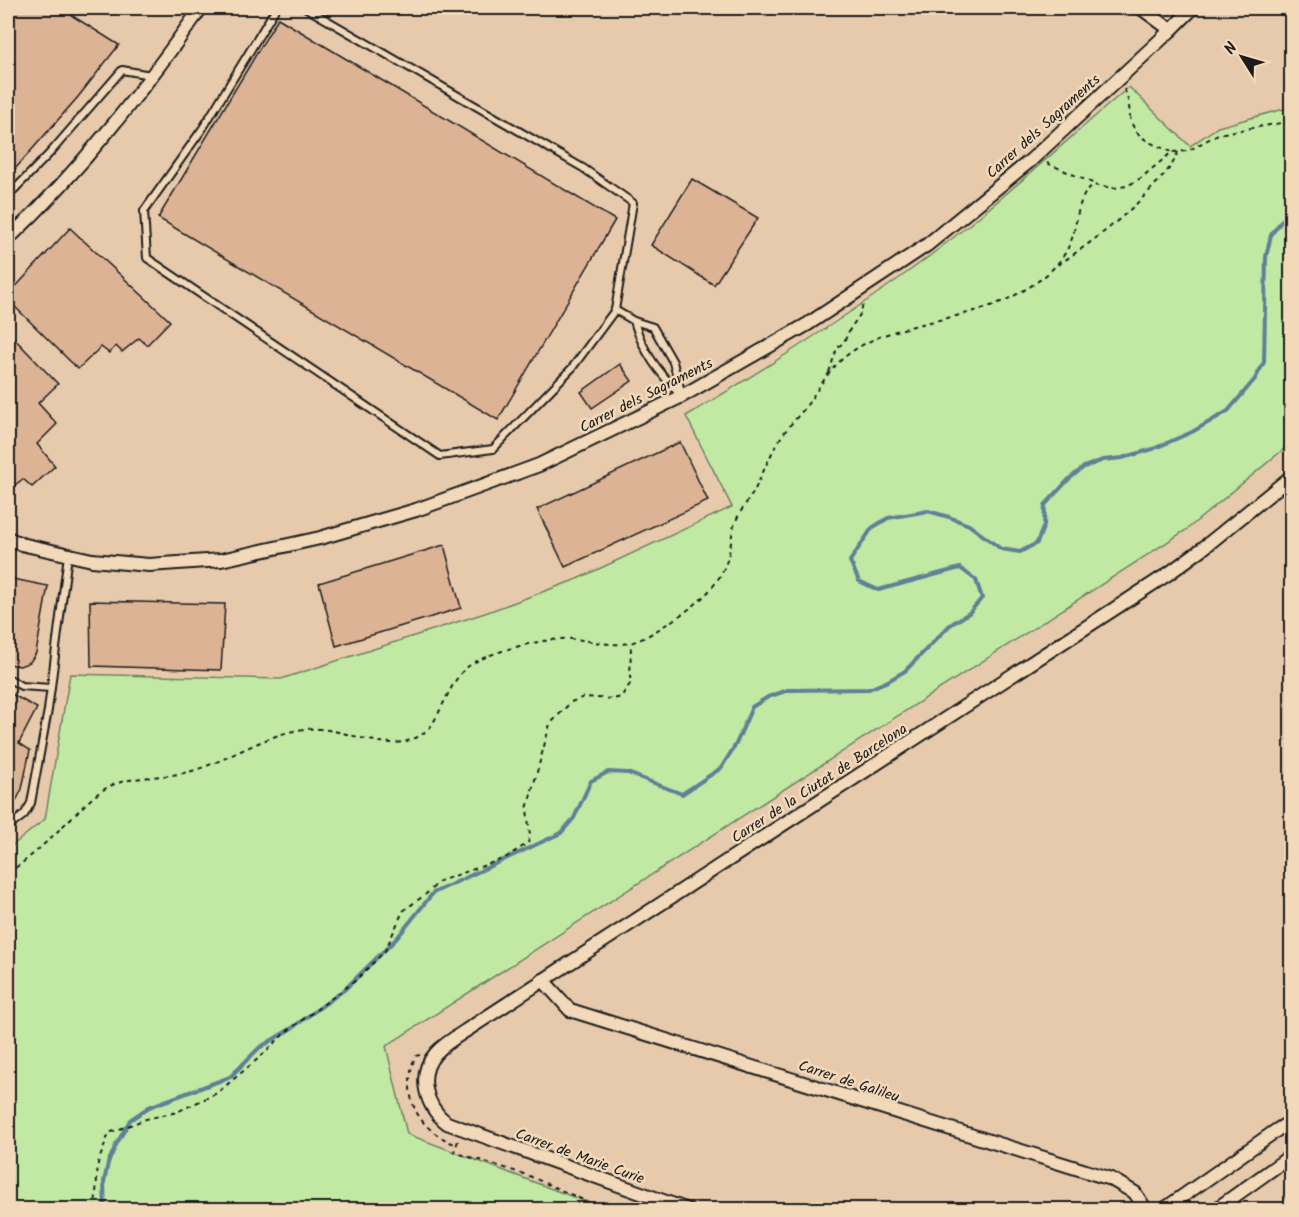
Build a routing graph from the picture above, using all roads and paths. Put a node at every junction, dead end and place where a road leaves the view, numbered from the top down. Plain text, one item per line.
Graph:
1 (201, 8) edge
2 (276, 8) edge
3 (306, 8) edge
4 (1141, 8) edge
5 (1193, 8) edge
6 (1280, 8) edge
7 (1292, 18) edge
8 (1171, 30) junction
9 (152, 75) junction
10 (1119, 78) junction
11 (1292, 121) edge
12 (1172, 152) junction
13 (1178, 152) junction
14 (1034, 157) junction
15 (1100, 186) junction
16 (8, 196) edge
17 (8, 239) edge
18 (1053, 268) junction
19 (866, 285) junction
20 (615, 310) junction
21 (634, 321) junction
22 (829, 374) junction
23 (682, 396) junction
24 (1292, 476) edge
25 (8, 538) edge
26 (68, 555) junction
27 (631, 643) junction
28 (8, 678) edge
29 (51, 688) junction
30 (8, 827) edge
31 (8, 873) edge
32 (543, 980) junction
33 (1289, 1125) edge
34 (462, 1130) joint
35 (457, 1145) dead end
36 (1292, 1155) edge
37 (95, 1209) edge
38 (606, 1209) edge
39 (688, 1209) edge
40 (1146, 1209) edge
41 (1163, 1209) edge
42 (1215, 1209) edge

1 - 9 street
2 - 20 lane
3 - 20 lane
4 - 8 street
5 - 8 street, Carrer dels Sagraments
6 - 7 lane
8 - 10 street, Carrer dels Sagraments
9 - 16 lane
9 - 17 street
10 - 12 path
10 - 14 street, Carrer dels Sagraments
11 - 13 path
12 - 13 path
12 - 15 path
13 - 18 path
14 - 15 path
14 - 19 street, Carrer dels Sagraments
15 - 18 path
18 - 22 path
19 - 22 path
19 - 23 street, Carrer dels Sagraments
20 - 21 lane
21 - 23 lane
21 - 23 lane
22 - 27 path
23 - 26 street, Carrer dels Sagraments
24 - 32 street, Carrer de la Ciutat de Barcelona
25 - 26 street, Carrer dels Sagraments
26 - 29 lane
27 - 31 path
27 - 37 path
28 - 29 lane
29 - 30 lane
32 - 34 street, Carrer de la Ciutat de Barcelona
32 - 40 street, Carrer de Galileu
33 - 41 street
34 - 39 street, Carrer de Marie Curie
35 - 38 path
36 - 42 street

